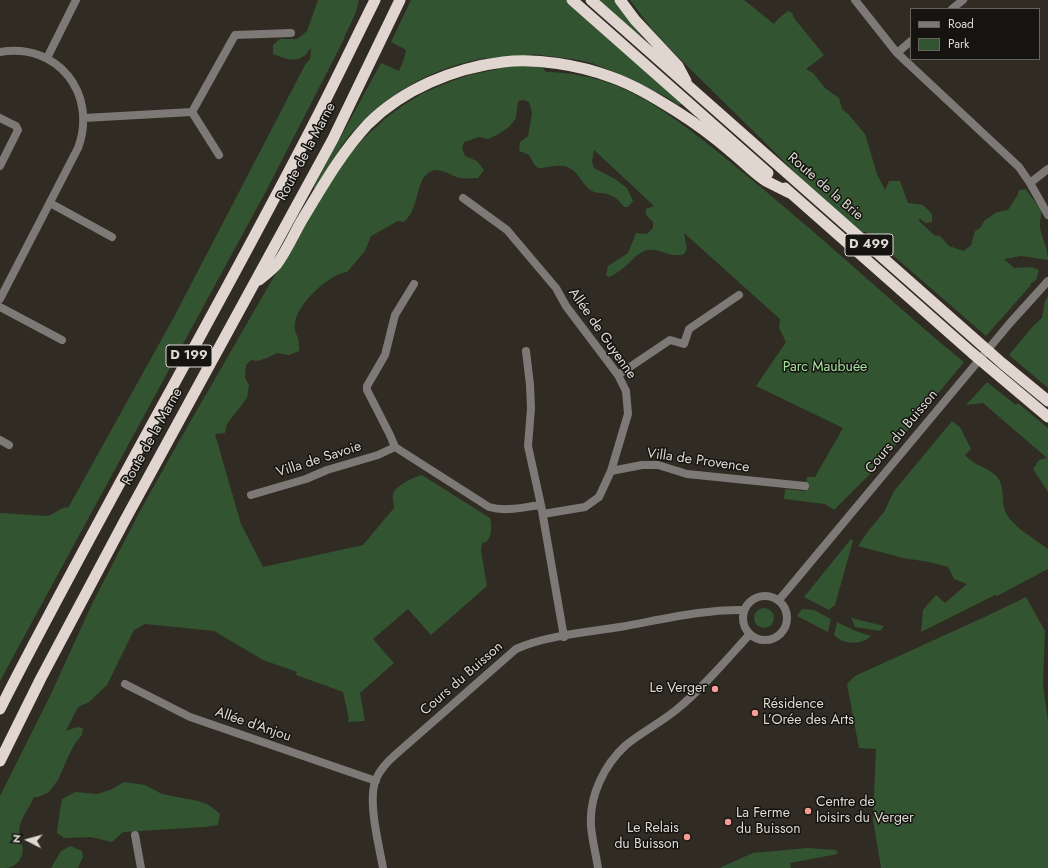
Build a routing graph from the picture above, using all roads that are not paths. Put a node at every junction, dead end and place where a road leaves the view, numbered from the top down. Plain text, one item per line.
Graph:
1 (76, 0) edge
2 (375, 0) edge
3 (400, 0) edge
4 (572, 0) edge
5 (591, 0) edge
6 (620, 0) edge
7 (855, 0) edge
8 (963, 0) edge
9 (953, 8) edge
10 (292, 33) dead end
11 (910, 42) edge
12 (0, 52) edge
13 (896, 53) junction
14 (47, 58) junction
15 (690, 89) junction
16 (192, 112) junction
17 (0, 118) edge
18 (84, 118) junction
19 (219, 155) dead end
20 (0, 166) edge
21 (1048, 169) edge
22 (1030, 183) junction
23 (790, 192) junction
24 (463, 198) dead end
25 (50, 203) junction
26 (1048, 215) edge
27 (112, 237) dead end
28 (1048, 282) edge
29 (414, 284) dead end
30 (253, 286) junction
31 (739, 295) dead end
32 (0, 299) edge
33 (0, 307) edge
34 (62, 340) dead end
35 (526, 351) dead end
36 (618, 375) junction
37 (1048, 401) edge
38 (1048, 417) edge
39 (0, 440) edge
40 (9, 445) dead end
41 (395, 447) junction
42 (611, 470) junction
43 (806, 486) dead end
44 (251, 495) dead end
45 (541, 505) junction
46 (543, 514) junction
47 (779, 600) junction
48 (744, 610) junction
49 (750, 634) junction
50 (564, 637) junction
51 (125, 684) dead end
52 (0, 710) edge
53 (0, 761) edge
54 (376, 781) junction
55 (135, 835) dead end
56 (141, 868) edge
57 (383, 868) edge
58 (598, 868) edge

1 - 14 street
2 - 52 highway, Route de la Marne / D 199
3 - 30 highway, Route de la Marne / D 199
4 - 23 highway, Route de la Brie
5 - 15 highway, Route de la Brie
6 - 15 highway
7 - 13 street
8 - 9 street
10 - 16 street
11 - 13 street
12 - 14 street
13 - 22 street
14 - 18 street
15 - 37 highway, Route de la Brie / D 499
16 - 18 street
16 - 19 street
17 - 20 street
18 - 25 street
21 - 22 street
22 - 26 street
23 - 30 highway
23 - 38 highway, Route de la Brie / D 499
24 - 36 street, Allée de Guyenne
25 - 27 street
25 - 32 street
28 - 47 street, Cours du Buisson
29 - 41 street
30 - 53 highway, Route de la Marne / D 199
31 - 36 street
33 - 34 street
35 - 45 street
36 - 42 street, Allée de Guyenne
39 - 40 street
41 - 44 street, Villa de Savoie
41 - 45 street
42 - 43 street, Villa de Provence
42 - 46 street, Allée de Guyenne
45 - 46 street
46 - 50 street
47 - 48 street
47 - 49 street
48 - 49 street
48 - 50 street, Cours du Buisson
49 - 58 street
50 - 54 street, Cours du Buisson
51 - 54 street, Allée d'Anjou
54 - 57 street, Cours du Buisson
55 - 56 street

